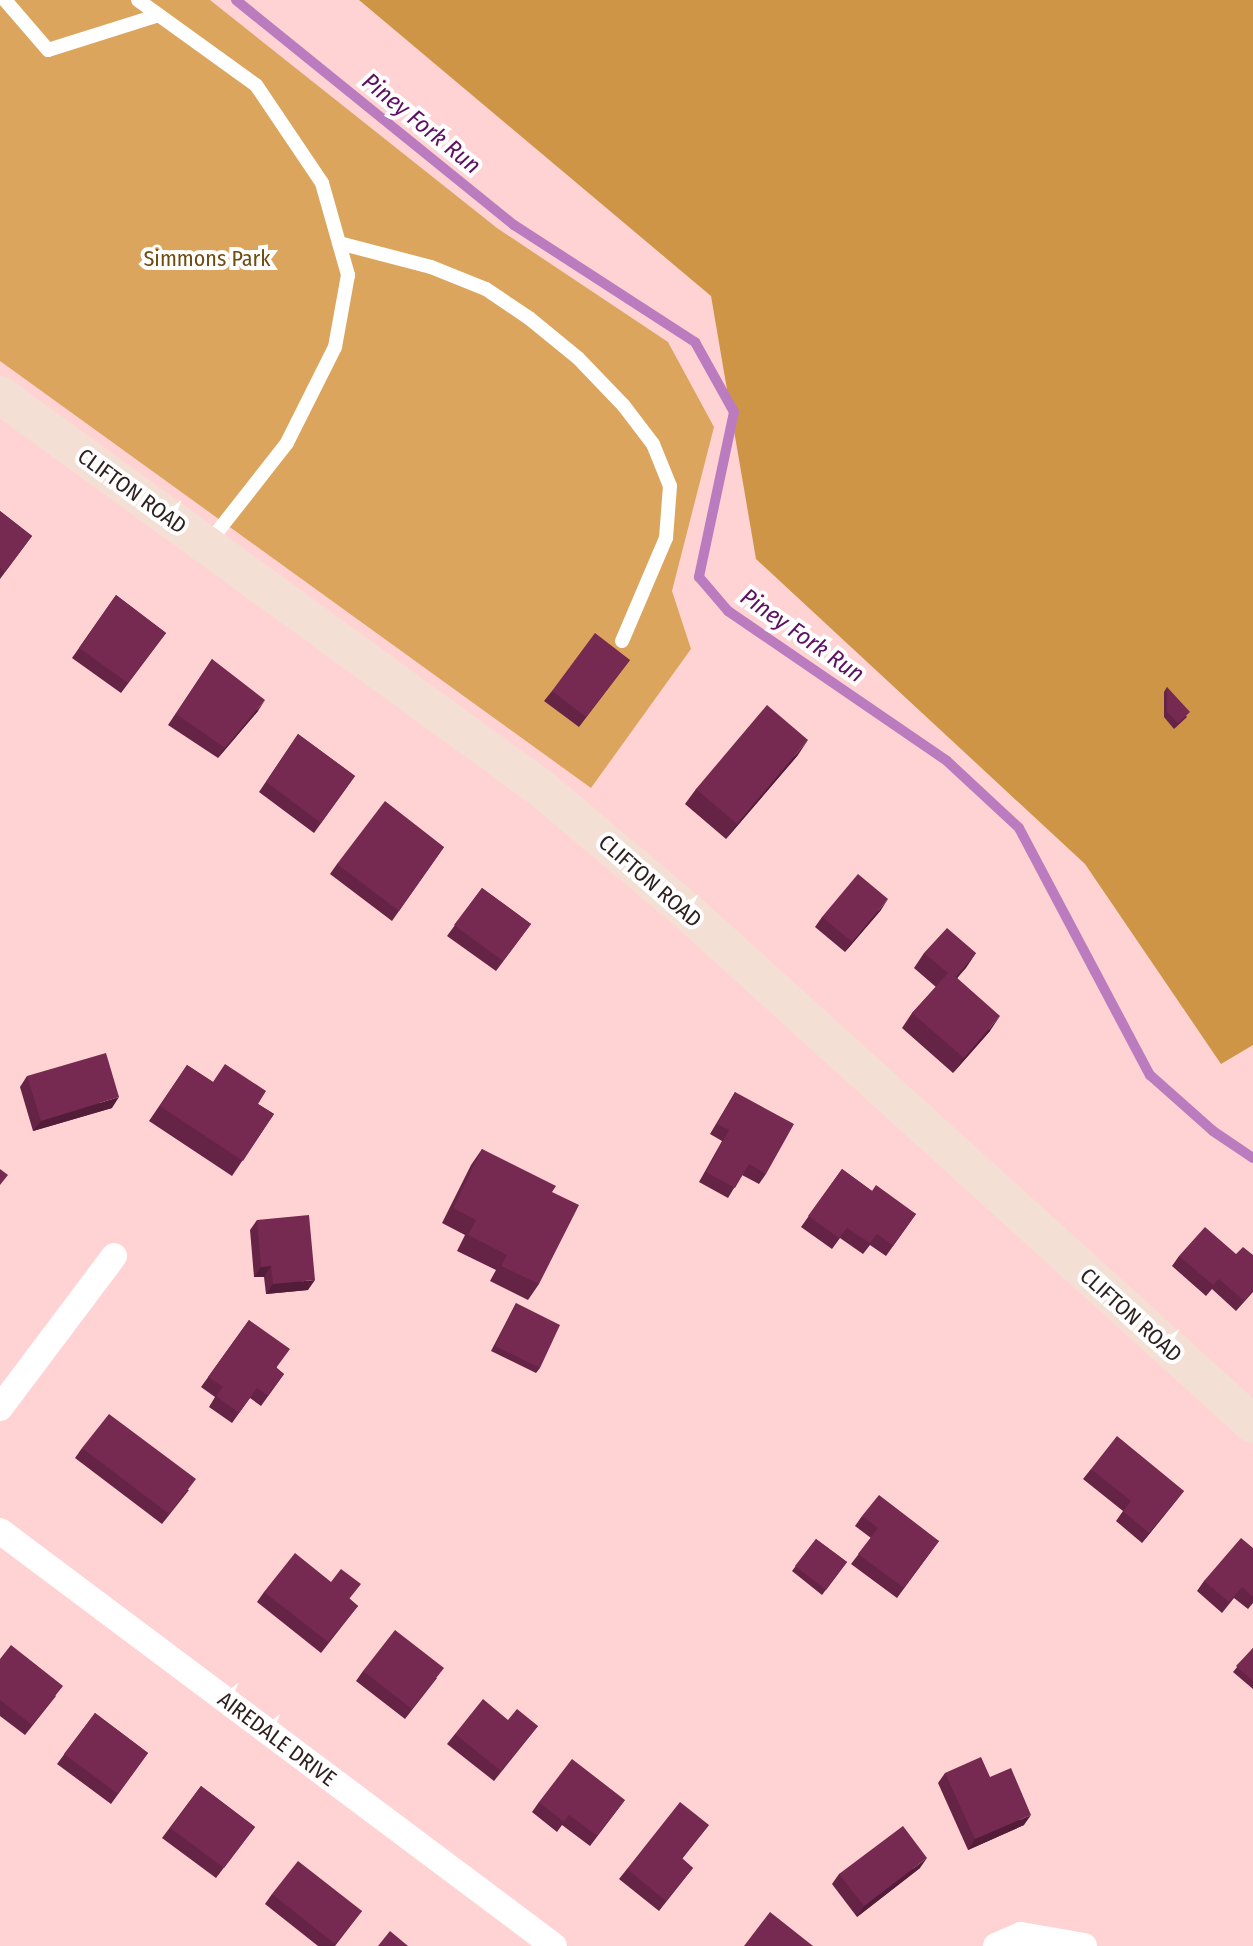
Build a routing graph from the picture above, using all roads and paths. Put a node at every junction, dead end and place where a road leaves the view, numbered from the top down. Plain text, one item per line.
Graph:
1 (5, 0) edge
2 (138, 0) edge
3 (159, 15) junction
4 (339, 243) junction
5 (0, 395) edge
6 (207, 545) junction
7 (622, 641) dead end
8 (114, 1256) dead end
9 (0, 1408) edge
10 (1253, 1424) edge
11 (0, 1531) edge
12 (554, 1946) edge
13 (996, 1946) edge
14 (1084, 1946) edge

1 - 3 lane
2 - 3 lane
3 - 4 lane
4 - 6 lane
4 - 7 lane
5 - 6 main road, CLIFTON ROAD
6 - 10 main road, CLIFTON ROAD
8 - 9 street
11 - 12 street, AIREDALE DRIVE
13 - 14 street

